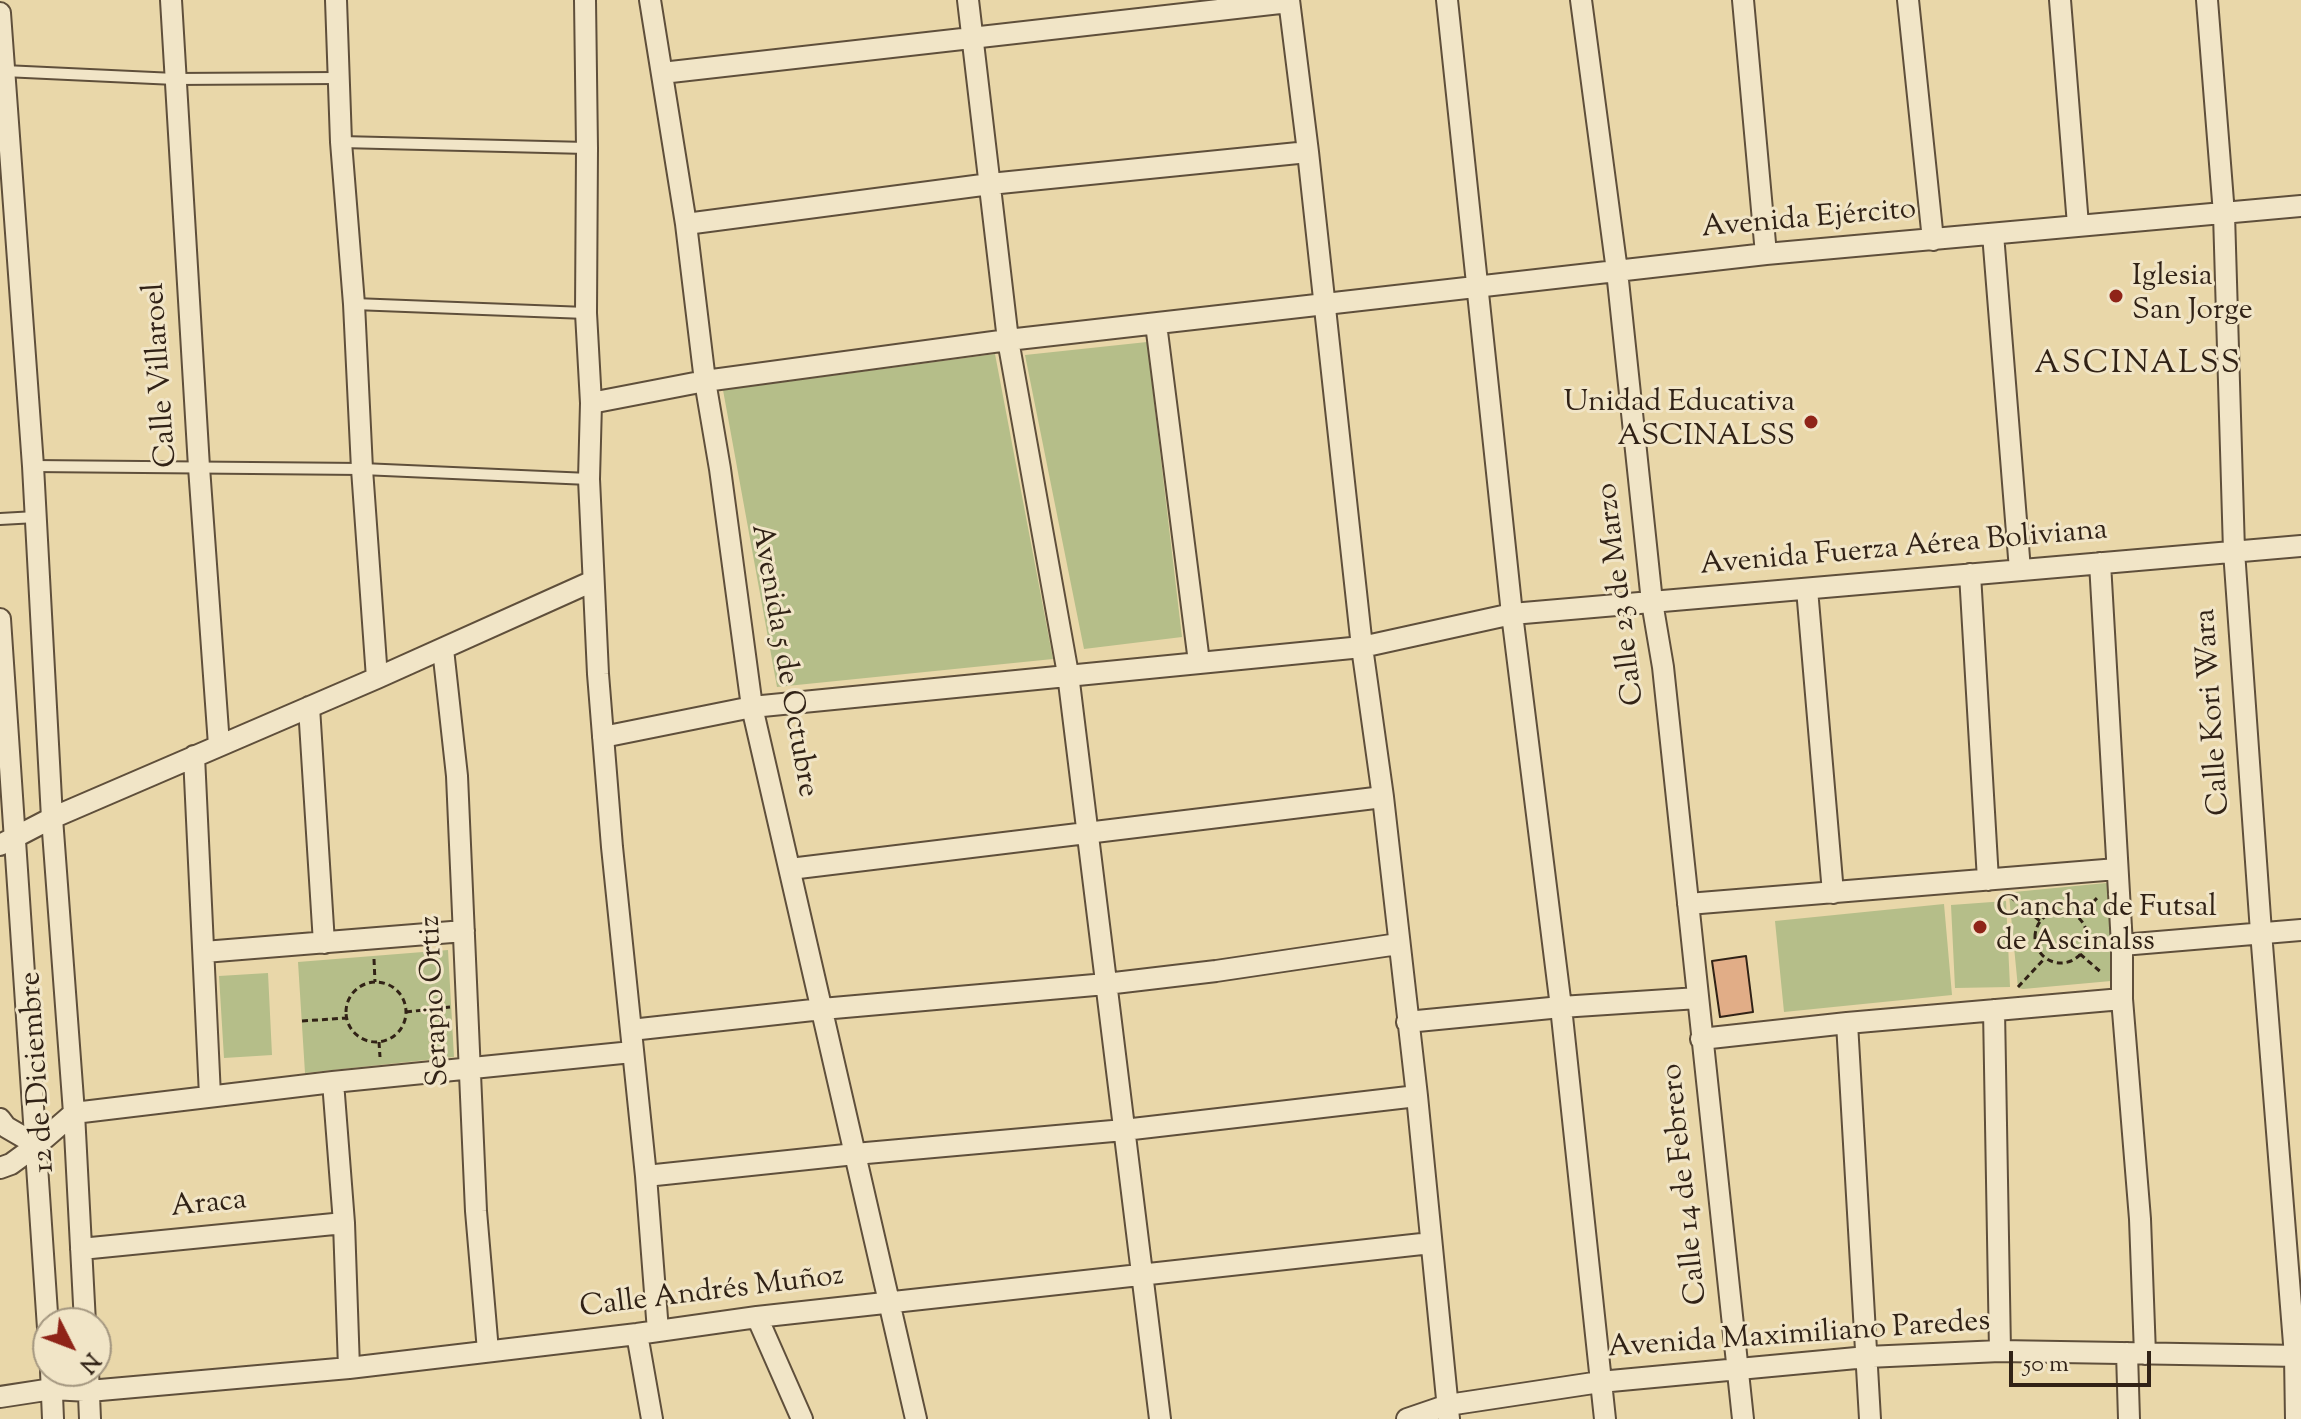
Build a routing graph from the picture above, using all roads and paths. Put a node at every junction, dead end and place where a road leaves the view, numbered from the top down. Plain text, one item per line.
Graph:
1 (171, 0) edge
2 (336, 0) edge
3 (585, 0) edge
4 (650, 0) edge
5 (968, 0) edge
6 (1447, 0) edge
7 (1581, 0) edge
8 (1743, 0) edge
9 (1908, 0) edge
10 (2060, 0) edge
11 (2207, 0) edge
12 (1289, 1) edge
13 (0, 13) edge
14 (973, 37) junction
15 (1, 38) edge
16 (4, 71) junction
17 (662, 73) junction
18 (337, 78) junction
19 (175, 79) junction
20 (341, 142) junction
21 (587, 148) junction
22 (1308, 152) junction
23 (990, 184) junction
24 (6, 191) edge
25 (2301, 206) edge
26 (2224, 214) junction
27 (686, 224) junction
28 (2078, 225) junction
29 (1993, 234) junction
30 (1933, 240) junction
31 (1766, 254) junction
32 (1617, 271) junction
33 (1477, 288) junction
34 (354, 304) junction
35 (1324, 305) junction
36 (586, 313) junction
37 (1156, 324) junction
38 (1008, 340) junction
39 (705, 381) junction
40 (591, 403) junction
41 (33, 466) junction
42 (199, 467) junction
43 (362, 469) junction
44 (589, 479) junction
45 (36, 517) junction
46 (0, 519) edge
47 (2301, 546) edge
48 (2234, 551) junction
49 (2100, 563) junction
50 (2020, 570) junction
51 (1970, 574) junction
52 (593, 581) junction
53 (1807, 589) junction
54 (1652, 602) junction
55 (1512, 614) junction
56 (0, 619) edge
57 (1362, 647) junction
58 (443, 649) junction
59 (1199, 662) junction
60 (1068, 674) junction
61 (377, 678) junction
62 (309, 707) junction
63 (752, 707) junction
64 (603, 737) junction
65 (219, 745) junction
66 (194, 756) junction
67 (1383, 797) junction
68 (52, 818) junction
69 (1088, 833) junction
70 (8, 841) edge
71 (790, 869) junction
72 (2118, 876) junction
73 (1998, 879) junction
74 (1833, 893) junction
75 (1688, 904) junction
76 (2079, 917) junction
77 (2040, 921) junction
78 (2301, 930) edge
79 (464, 931) junction
80 (2261, 932) junction
81 (374, 939) junction
82 (324, 943) junction
83 (1398, 944) junction
84 (2122, 945) junction
85 (204, 952) junction
86 (2080, 954) junction
87 (2045, 958) junction
88 (375, 982) junction
89 (1106, 984) junction
90 (2122, 990) junction
91 (1698, 998) junction
92 (467, 1006) junction
93 (1561, 1007) junction
94 (822, 1009) junction
95 (2001, 1009) junction
96 (406, 1012) junction
97 (346, 1018) junction
98 (302, 1021) dead end
99 (1407, 1022) junction
100 (1847, 1023) junction
101 (631, 1030) junction
102 (1701, 1039) junction
103 (632, 1052) junction
104 (470, 1069) junction
105 (333, 1082) junction
106 (210, 1096) junction
107 (1417, 1096) junction
108 (74, 1113) junction
109 (0, 1119) edge
110 (1124, 1130) junction
111 (37, 1145) junction
112 (855, 1154) junction
113 (0, 1168) edge
114 (646, 1176) junction
115 (344, 1223) junction
116 (1431, 1243) junction
117 (81, 1249) junction
118 (1142, 1275) junction
119 (889, 1303) junction
120 (47, 1307) edge
121 (84, 1307) edge
122 (757, 1317) junction
123 (658, 1331) junction
124 (637, 1334) junction
125 (488, 1351) junction
126 (2000, 1351) junction
127 (2136, 1353) junction
128 (2298, 1356) edge
129 (1867, 1357) junction
130 (349, 1368) junction
131 (1736, 1369) junction
132 (112, 1380) edge
133 (1600, 1382) junction
134 (32, 1386) edge
135 (51, 1387) edge
136 (88, 1387) edge
137 (0, 1397) edge
138 (1448, 1412) edge
139 (53, 1419) edge
140 (90, 1419) edge
141 (652, 1419) edge
142 (802, 1419) edge
143 (916, 1419) edge
144 (1160, 1419) edge
145 (1407, 1419) edge
146 (1605, 1419) edge
147 (1743, 1419) edge
148 (1870, 1419) edge
149 (2129, 1419) edge
150 (2296, 1419) edge

1 - 19 street, Calle Villaroel
2 - 18 street
3 - 21 street
4 - 17 street, Avenida 5 de Octubre
5 - 14 street
6 - 33 street
7 - 32 street, Calle 23 de Marzo
8 - 31 street
9 - 30 street
10 - 28 street
11 - 26 street, Calle Kori Wara
12 - 14 street
12 - 22 street
13 - 15 street, 12 de Diciembre
14 - 17 street
14 - 23 street
15 - 16 street, 12 de Diciembre
16 - 19 lane
16 - 24 street, 12 de Diciembre
17 - 27 street, Avenida 5 de Octubre
18 - 19 lane
18 - 20 street
19 - 42 street, Calle Villaroel
20 - 21 lane
20 - 34 street
21 - 36 street
22 - 23 street
22 - 35 street
23 - 27 street
23 - 38 street
24 - 41 street, 12 de Diciembre
25 - 26 street, Avenida Ejército
26 - 28 street, Avenida Ejército
26 - 48 street, Calle Kori Wara
27 - 39 street, Avenida 5 de Octubre
28 - 29 street, Avenida Ejército
29 - 30 street, Avenida Ejército
29 - 50 street
30 - 31 street, Avenida Ejército
31 - 32 street, Avenida Ejército
32 - 33 street, Avenida Ejército
32 - 54 street, Calle 23 de Marzo
33 - 35 street, Avenida Ejército
33 - 55 street
34 - 36 lane
34 - 43 street
35 - 37 street, Avenida Ejército
35 - 57 street
36 - 40 street
37 - 38 street, Avenida Ejército
37 - 59 street
38 - 39 street, Avenida Ejército
38 - 60 street
39 - 40 street, Avenida Ejército
39 - 63 street, Avenida 5 de Octubre
40 - 44 street
41 - 42 lane
41 - 45 street, 12 de Diciembre
42 - 43 lane
42 - 65 street, Calle Villaroel
43 - 44 lane
43 - 61 street
44 - 52 street
45 - 46 lane
45 - 68 street, 12 de Diciembre
47 - 48 street, Avenida Fuerza Aérea Boliviana
48 - 49 street, Avenida Fuerza Aérea Boliviana
48 - 80 street, Calle Kori Wara
49 - 50 street, Avenida Fuerza Aérea Boliviana
49 - 72 street
50 - 51 street, Avenida Fuerza Aérea Boliviana
51 - 53 street, Avenida Fuerza Aérea Boliviana
51 - 73 street
52 - 58 street
52 - 64 street
53 - 54 street, Avenida Fuerza Aérea Boliviana
53 - 74 street
54 - 55 street, Avenida Fuerza Aérea Boliviana
54 - 75 street, Calle 23 de Marzo
55 - 57 street, Avenida Fuerza Aérea Boliviana
55 - 93 street
56 - 70 street, 12 de Diciembre
57 - 59 street, Avenida Fuerza Aérea Boliviana
57 - 67 street
58 - 61 street
58 - 79 street, Serapio Ortiz
59 - 60 street, Avenida Fuerza Aérea Boliviana
60 - 63 street, Avenida Fuerza Aérea Boliviana
60 - 69 street
61 - 62 street
62 - 65 street
62 - 82 street
63 - 64 street, Avenida Fuerza Aérea Boliviana
63 - 71 street, Avenida 5 de Octubre
64 - 101 street
65 - 66 street
66 - 68 street
66 - 85 street
67 - 69 street
67 - 83 street
68 - 70 street
68 - 108 street, 12 de Diciembre
69 - 71 street
69 - 89 street
70 - 111 street, 12 de Diciembre
71 - 94 street, Avenida 5 de Octubre
72 - 73 street
72 - 76 path
72 - 84 street
73 - 74 street
73 - 77 path
74 - 75 street
75 - 91 street, Calle 23 de Marzo
76 - 77 path
76 - 86 path
77 - 87 path
78 - 80 street
79 - 81 street
79 - 92 street, Serapio Ortiz
80 - 84 street
80 - 128 street, Calle Kori Wara
81 - 82 street
81 - 88 path
82 - 85 street
83 - 89 street
83 - 99 street
84 - 90 street
85 - 106 street
86 - 87 path
86 - 90 path
87 - 95 path
88 - 96 path
88 - 97 path
89 - 94 street
89 - 110 street
90 - 95 street
90 - 127 street
91 - 93 street
91 - 102 street, Calle 23 de Marzo
92 - 96 path
92 - 104 street, Serapio Ortiz
93 - 99 street
93 - 133 street
94 - 101 street
94 - 112 street, Avenida 5 de Octubre
95 - 100 street
95 - 126 street
96 - 97 path
97 - 98 path
99 - 107 street
100 - 102 street
100 - 129 street
101 - 103 street
102 - 131 street, Calle 14 de Febrero
103 - 104 street
103 - 114 street
104 - 105 street
104 - 125 street, Serapio Ortiz
105 - 106 street
105 - 115 street
106 - 108 street
107 - 110 street
107 - 116 street
108 - 111 street
108 - 117 street, 12 de Diciembre
109 - 111 street
110 - 112 street
110 - 118 street
111 - 113 street
111 - 120 street, 12 de Diciembre
112 - 114 street
112 - 119 street, Avenida 5 de Octubre
114 - 123 street
115 - 117 street, Araca
115 - 130 street
116 - 118 street, Calle Andrés Muñoz
116 - 138 street
117 - 121 street, 12 de Diciembre
118 - 119 street, Calle Andrés Muñoz
118 - 144 street
119 - 122 street, Calle Andrés Muñoz
119 - 143 street, Avenida 5 de Octubre
122 - 123 street, Calle Andrés Muñoz
122 - 142 street
123 - 124 street, Calle Andrés Muñoz
124 - 125 street, Calle Andrés Muñoz
124 - 141 street
125 - 130 street, Calle Andrés Muñoz
126 - 127 street, Avenida Maximiliano Paredes
126 - 129 street, Avenida Maximiliano Paredes
127 - 128 street, Avenida Maximiliano Paredes
127 - 149 street
128 - 150 street, Calle Kori Wara
129 - 131 street, Avenida Maximiliano Paredes
129 - 148 street
130 - 132 street, Calle Andrés Muñoz
131 - 133 street, Avenida Maximiliano Paredes
131 - 147 street, Calle 14 de Febrero
133 - 138 street, Avenida Maximiliano Paredes
133 - 146 street
134 - 137 street, Calle Andrés Muñoz
135 - 139 street
136 - 140 street
138 - 145 street, Avenida Maximiliano Paredes

